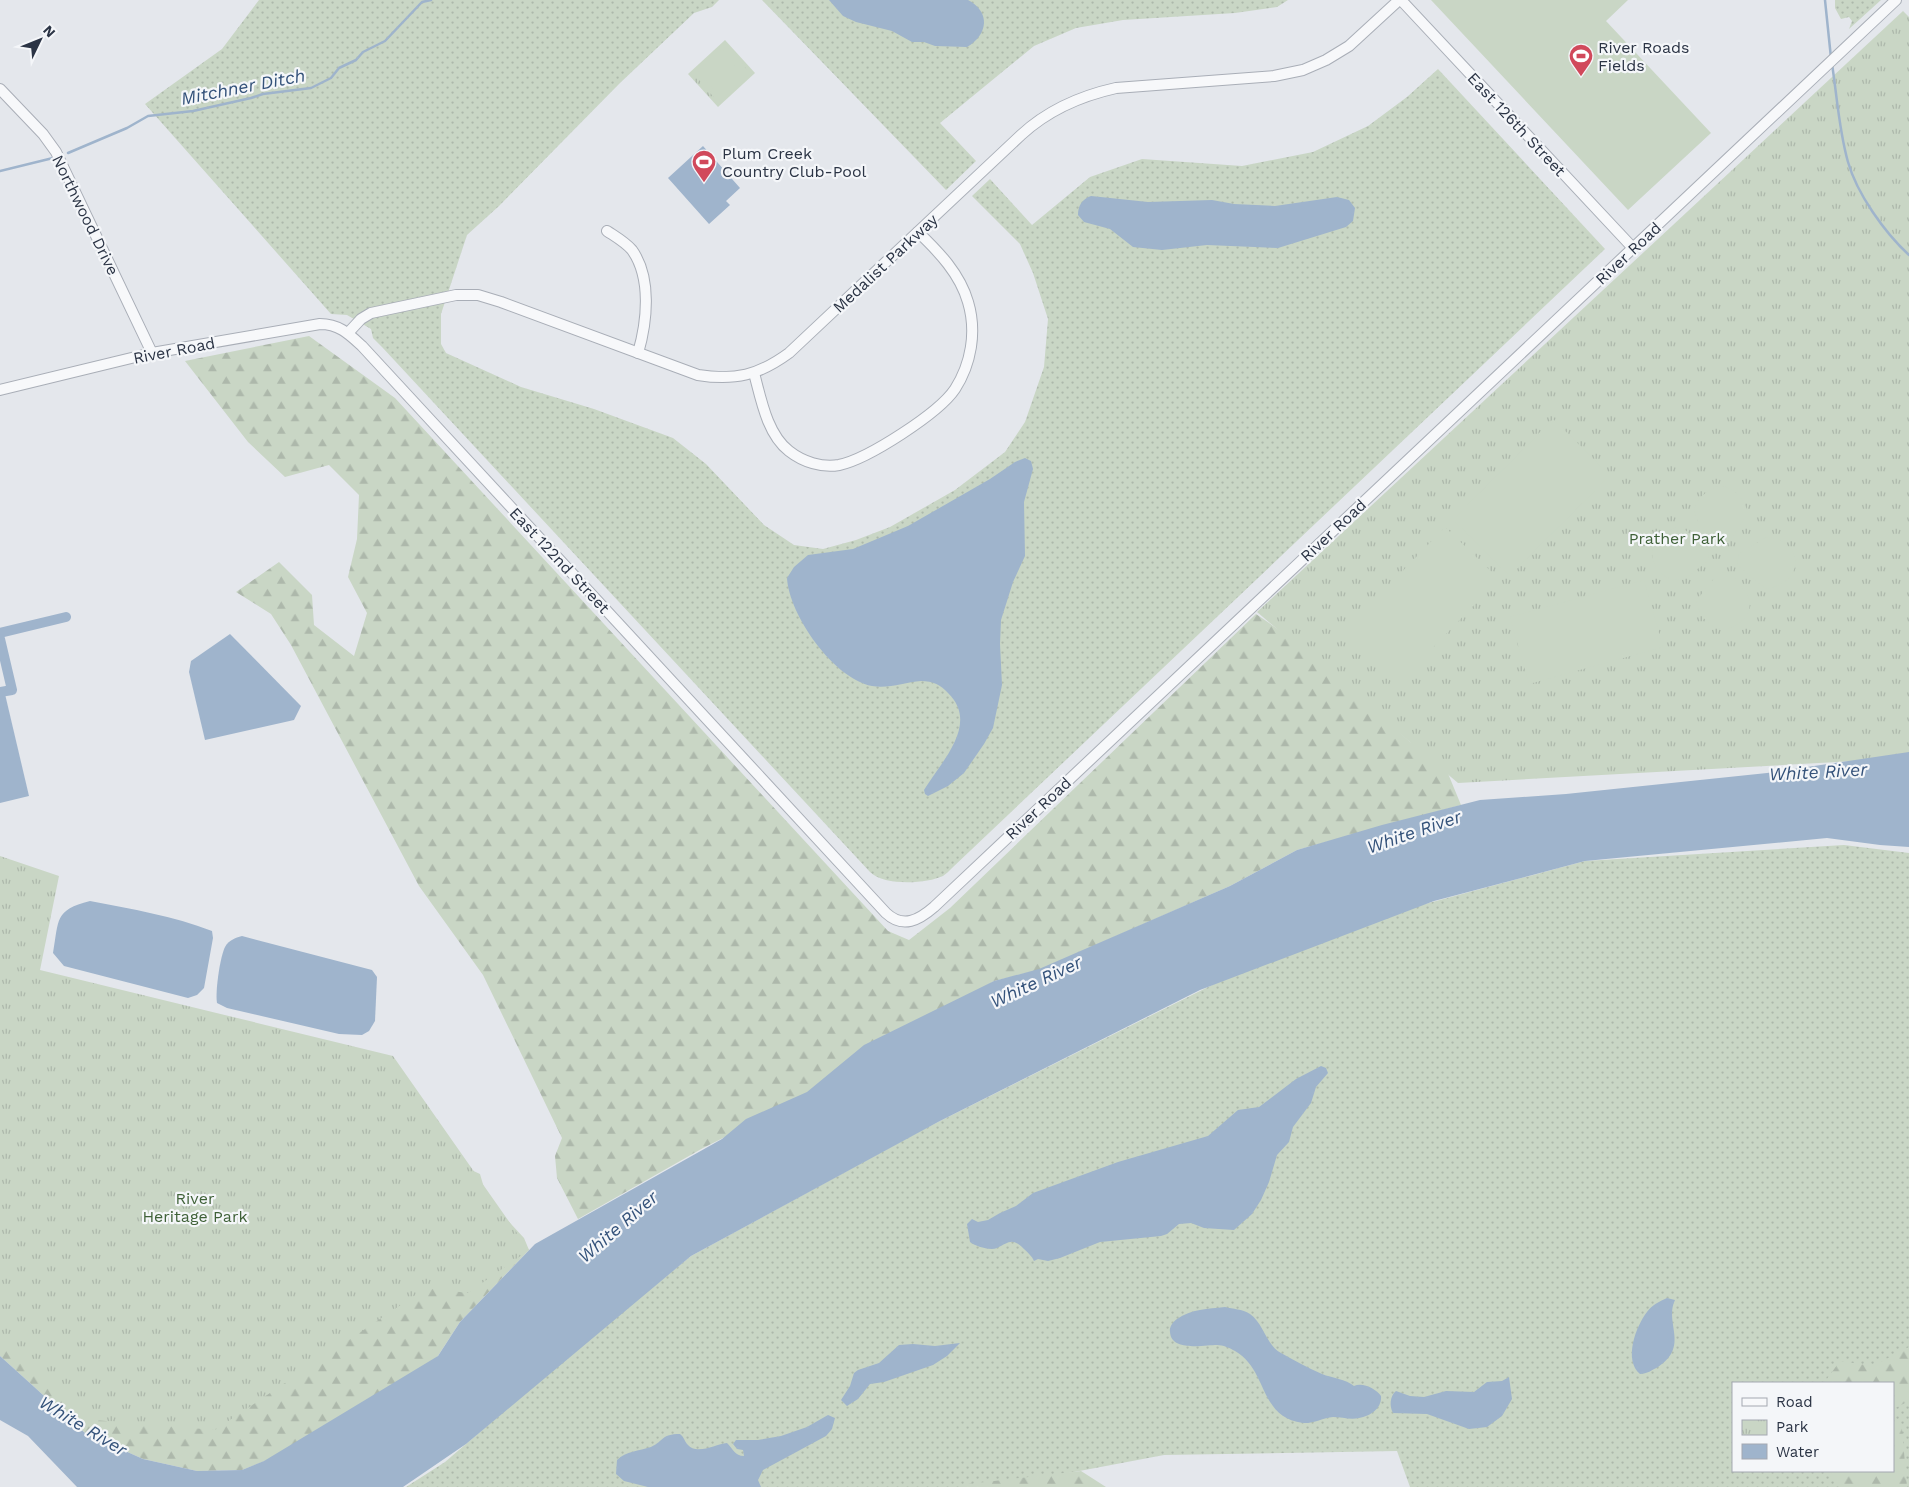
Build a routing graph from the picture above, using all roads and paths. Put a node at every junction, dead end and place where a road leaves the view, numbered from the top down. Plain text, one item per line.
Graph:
1 (1400, 0) edge
2 (1896, 0) edge
3 (0, 89) edge
4 (607, 231) dead end
5 (918, 232) junction
6 (1633, 248) junction
7 (348, 332) junction
8 (152, 353) junction
9 (638, 353) junction
10 (754, 373) junction
11 (0, 390) edge
12 (772, 788) joint

1 - 5 street, Medalist Parkway
1 - 6 street, East 126th Street
2 - 6 street, River Road
3 - 8 street, Northwood Drive
4 - 9 street
5 - 10 street, Medalist Parkway
5 - 10 street
6 - 12 street, River Road
7 - 8 street, River Road
7 - 9 street, Medalist Parkway
7 - 12 street, East 122nd Street
8 - 11 street, River Road
9 - 10 street, Medalist Parkway

